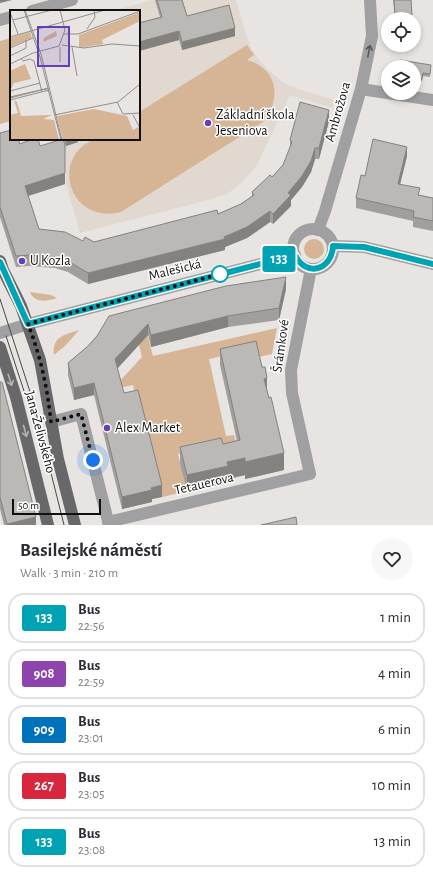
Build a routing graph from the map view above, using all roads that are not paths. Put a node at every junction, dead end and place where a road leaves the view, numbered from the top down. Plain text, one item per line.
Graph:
1 (72, 0) edge
2 (370, 0) edge
3 (36, 10) edge
4 (10, 17) edge
5 (0, 20) edge
6 (362, 89) junction
7 (433, 100) edge
8 (318, 230) junction
9 (333, 246) junction
10 (295, 255) junction
11 (0, 261) edge
12 (433, 264) edge
13 (311, 269) junction
14 (28, 324) junction
15 (0, 333) edge
16 (0, 347) edge
17 (51, 422) junction
18 (310, 474) joint
19 (108, 523) edge
20 (48, 525) edge
21 (75, 525) edge

1 - 3 street
6 -> 2 street, Ambrožova
4 - 5 street
6 - 7 street
6 - 8 street, Ambrožova
8 - 9 street
8 - 10 street
9 - 12 street
9 - 13 street
10 - 13 street
10 - 14 street, Malešická
11 - 14 main road, Jana Želivského
13 - 18 street, Šrámkové
14 - 15 street, Malešická
14 - 17 main road, Jana Želivského
16 -> 20 main road, Jana Želivského
17 - 19 street
17 - 21 main road, Jana Želivského
18 - 19 street, Tetauerova

